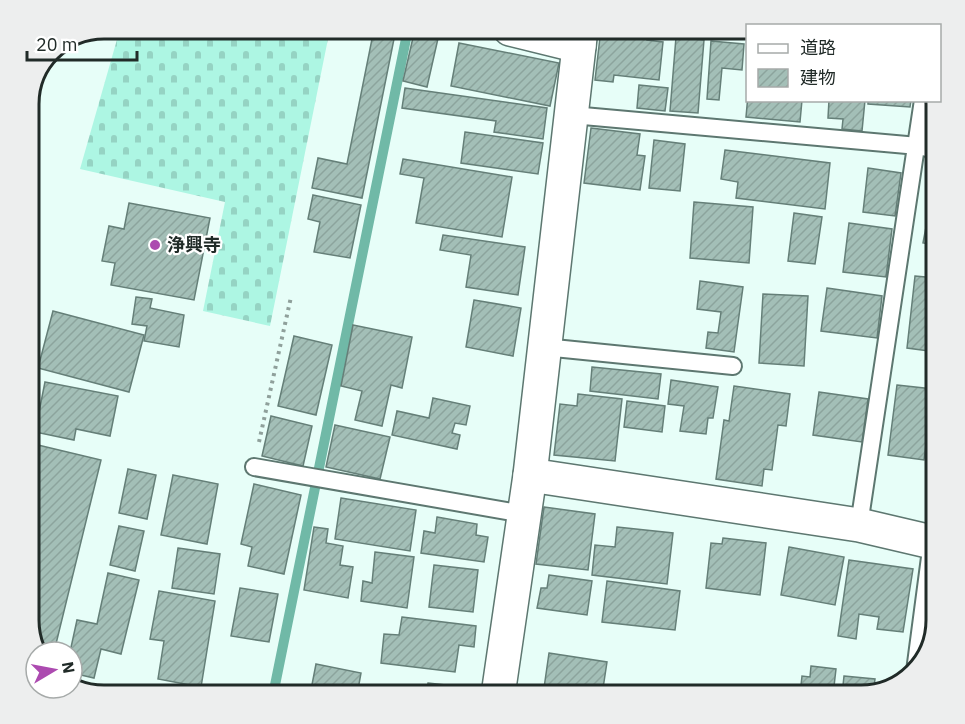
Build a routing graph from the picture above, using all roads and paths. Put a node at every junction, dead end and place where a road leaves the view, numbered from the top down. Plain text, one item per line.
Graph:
1 (580, 39) edge
2 (924, 102) edge
3 (572, 115) junction
4 (918, 146) junction
5 (926, 148) edge
6 (291, 297) dead end
7 (544, 347) junction
8 (733, 366) dead end
9 (254, 467) joint
10 (530, 475) junction
11 (524, 514) junction
12 (859, 525) junction
13 (926, 541) edge
14 (926, 597) edge
15 (918, 651) edge
16 (500, 685) edge

1 - 3 street
2 - 4 lane
3 - 4 lane
3 - 7 street
4 - 5 lane
4 - 12 lane
6 - 9 path
7 - 8 lane
7 - 10 street
9 - 11 lane
10 - 11 street
10 - 12 street
11 - 16 street
12 - 13 street
14 - 15 lane

